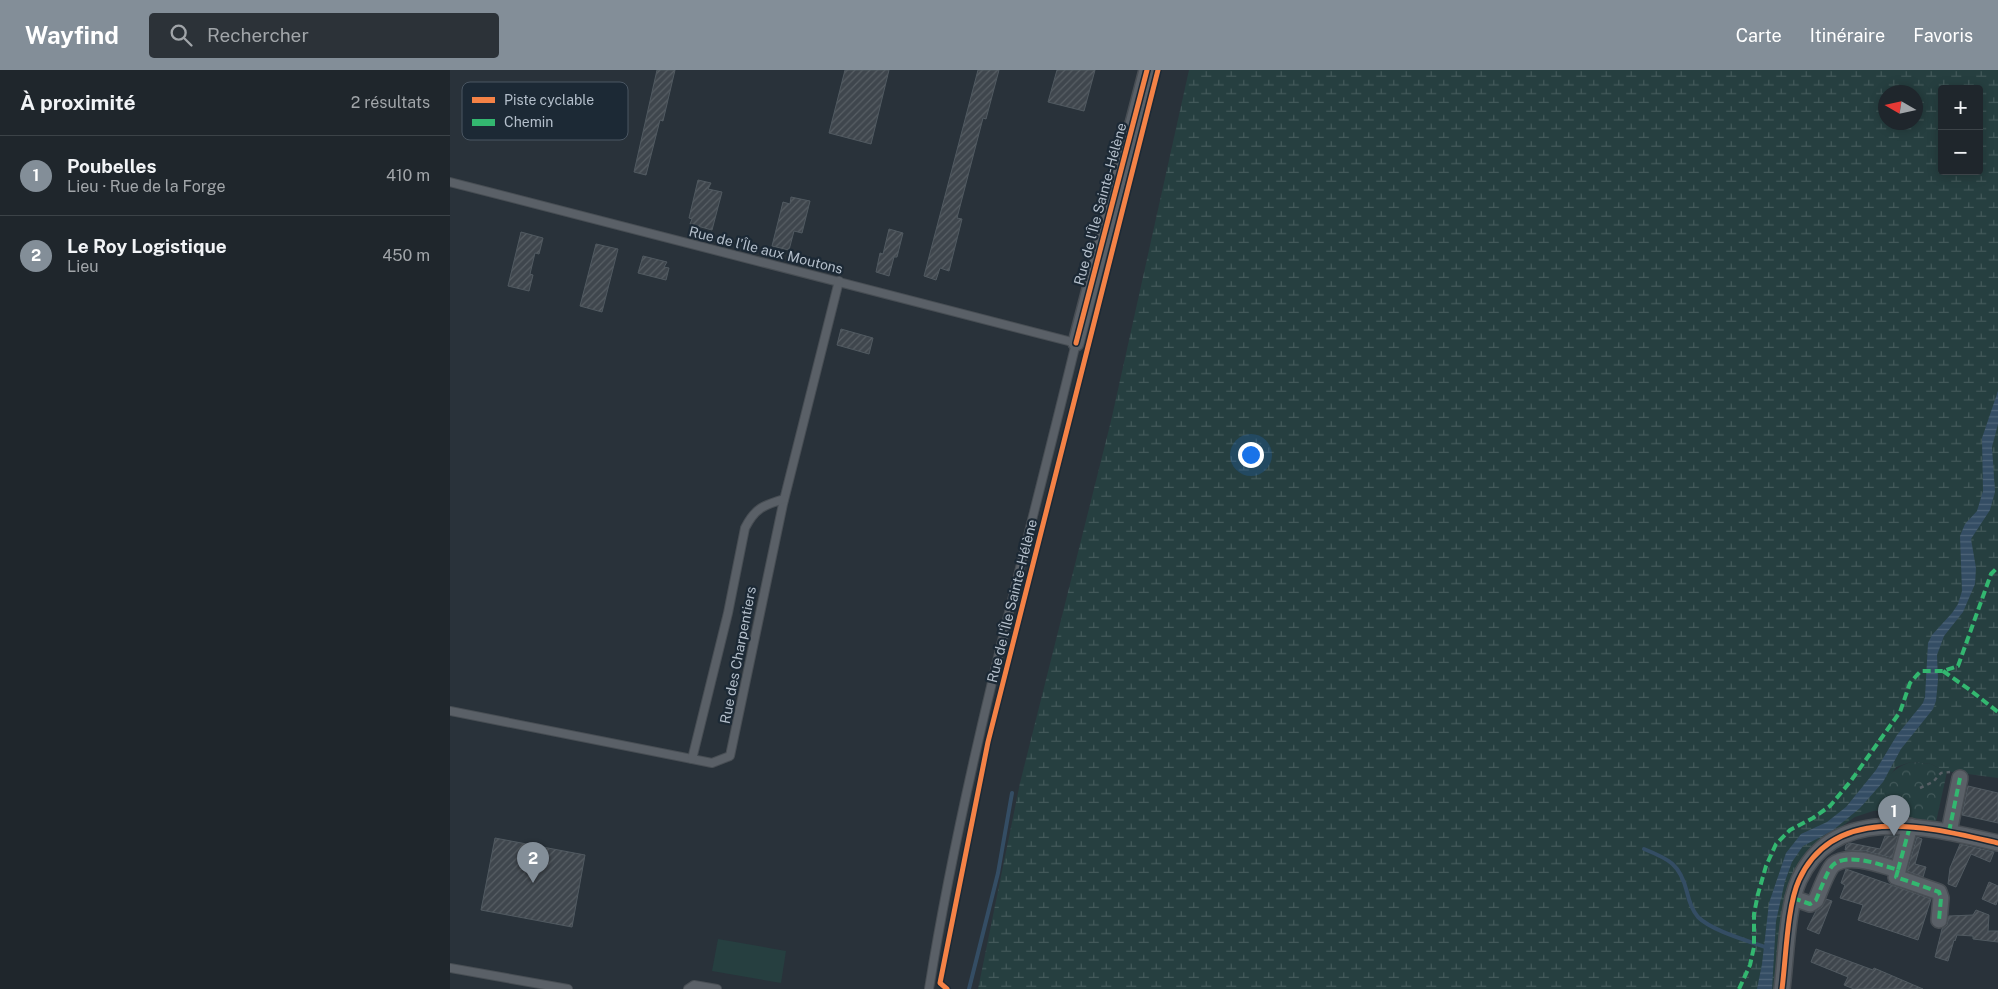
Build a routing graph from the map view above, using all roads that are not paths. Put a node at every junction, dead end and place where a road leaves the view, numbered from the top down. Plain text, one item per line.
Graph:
1 (1146, 70) edge
2 (450, 182) edge
3 (838, 281) junction
4 (1076, 343) junction
5 (784, 499) junction
6 (450, 711) edge
7 (692, 759) junction
8 (1960, 778) road end
9 (1910, 826) junction
10 (1949, 832) junction
11 (1998, 843) edge
12 (1898, 870) junction
13 (1794, 898) junction
14 (1939, 920) dead end
15 (450, 968) edge
16 (568, 989) edge
17 (688, 989) edge
18 (717, 989) edge
19 (929, 989) edge
20 (1782, 989) edge

1 - 4 street, Rue de l'Île Sainte-Hélène
2 - 3 lane, Rue de l'Île aux Moutons
3 - 4 lane, Rue de l'Île aux Moutons
3 - 5 lane, Rue des Charpentiers
4 - 19 lane, Rue de l'Île Sainte-Hélène
5 - 7 lane
5 - 7 lane, Rue des Charpentiers
6 - 7 lane, Rue des Charpentiers
8 - 10 street
9 - 10 street
9 - 12 street
9 - 13 street
10 - 11 street
12 - 13 street
12 - 14 street
13 - 20 street
15 - 16 lane
17 - 18 lane

